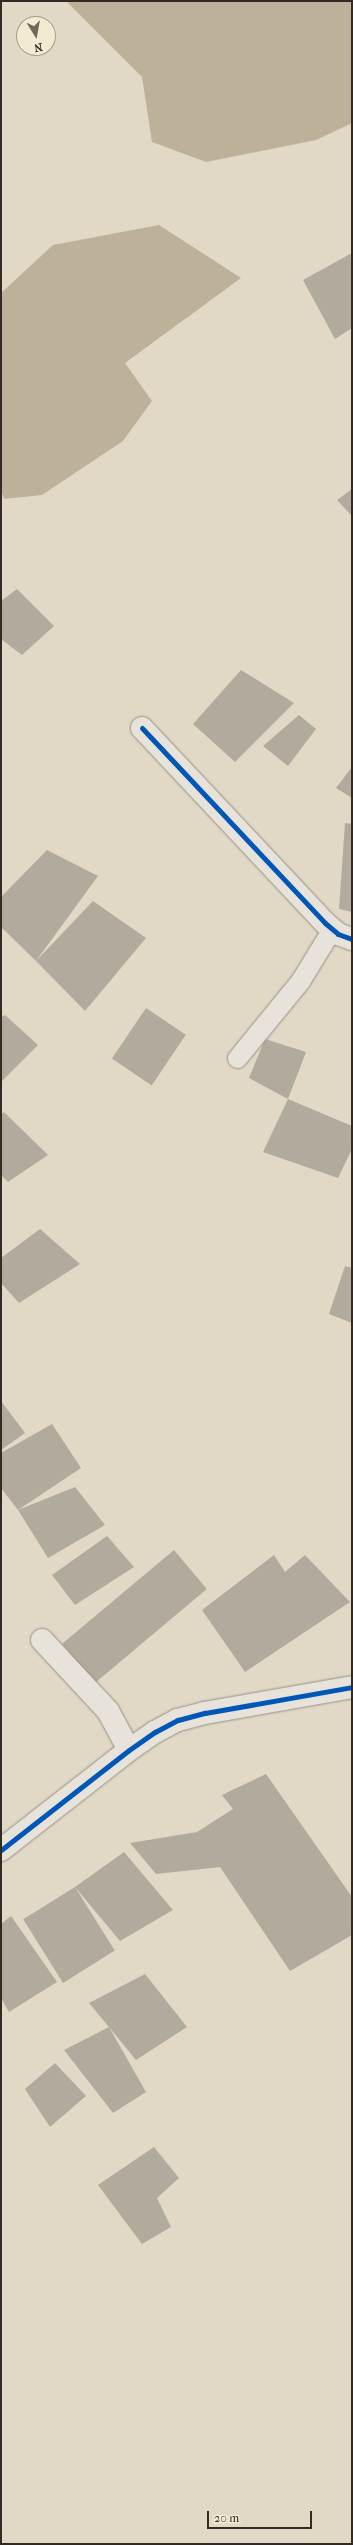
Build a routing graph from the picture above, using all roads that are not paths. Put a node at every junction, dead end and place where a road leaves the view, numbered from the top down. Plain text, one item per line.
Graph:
1 (142, 728) dead end
2 (332, 929) junction
3 (352, 939) edge
4 (237, 1058) dead end
5 (42, 1640) dead end
6 (352, 1687) edge
7 (129, 1750) junction
8 (1, 1850) edge

1 - 2 street
2 - 3 street
2 - 4 lane
5 - 7 street
6 - 7 street
7 - 8 street

